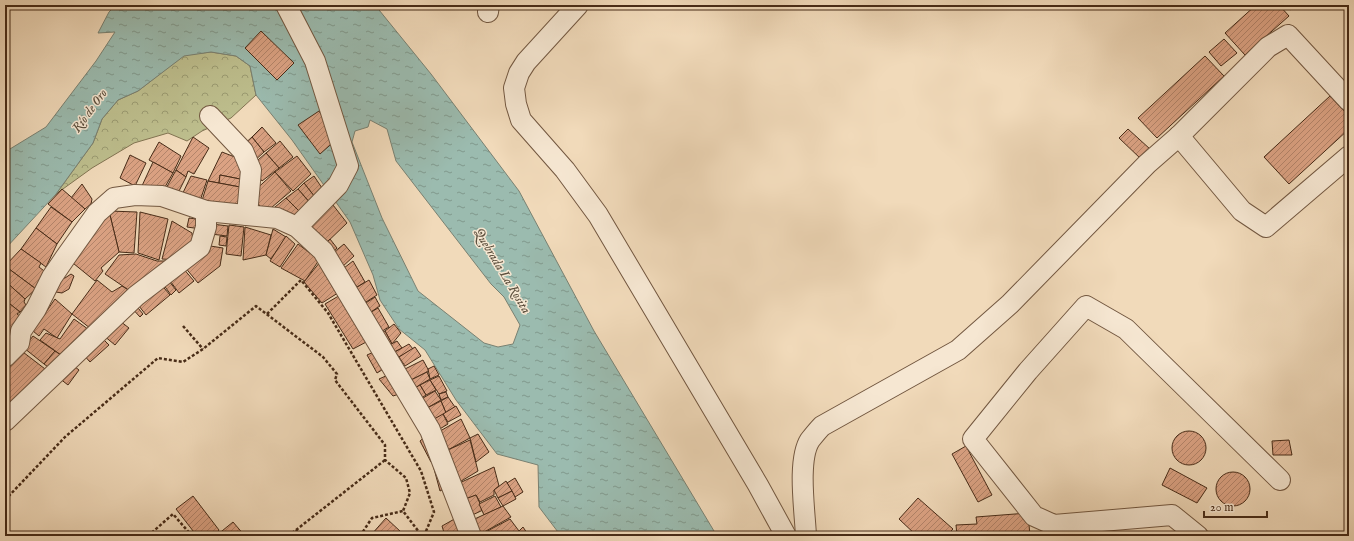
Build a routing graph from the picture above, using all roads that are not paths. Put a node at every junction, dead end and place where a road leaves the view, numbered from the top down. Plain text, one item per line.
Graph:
1 (286, 5) edge
2 (578, 5) edge
3 (1349, 101) edge
4 (210, 116) dead end
5 (1179, 136) junction
6 (1349, 156) edge
7 (206, 211) junction
8 (247, 215) junction
9 (297, 226) junction
10 (5, 357) edge
11 (25, 402) junction
12 (5, 412) edge
13 (5, 421) edge
14 (1280, 480) dead end
15 (471, 536) edge
16 (786, 536) edge
17 (806, 536) edge
18 (1198, 536) edge

1 - 9 street
2 - 16 street
3 - 5 street
4 - 8 street
5 - 6 street
5 - 17 street
7 - 8 street
7 - 10 street
7 - 11 street
8 - 9 street
9 - 15 street
11 - 12 street
11 - 13 street
14 - 18 street

